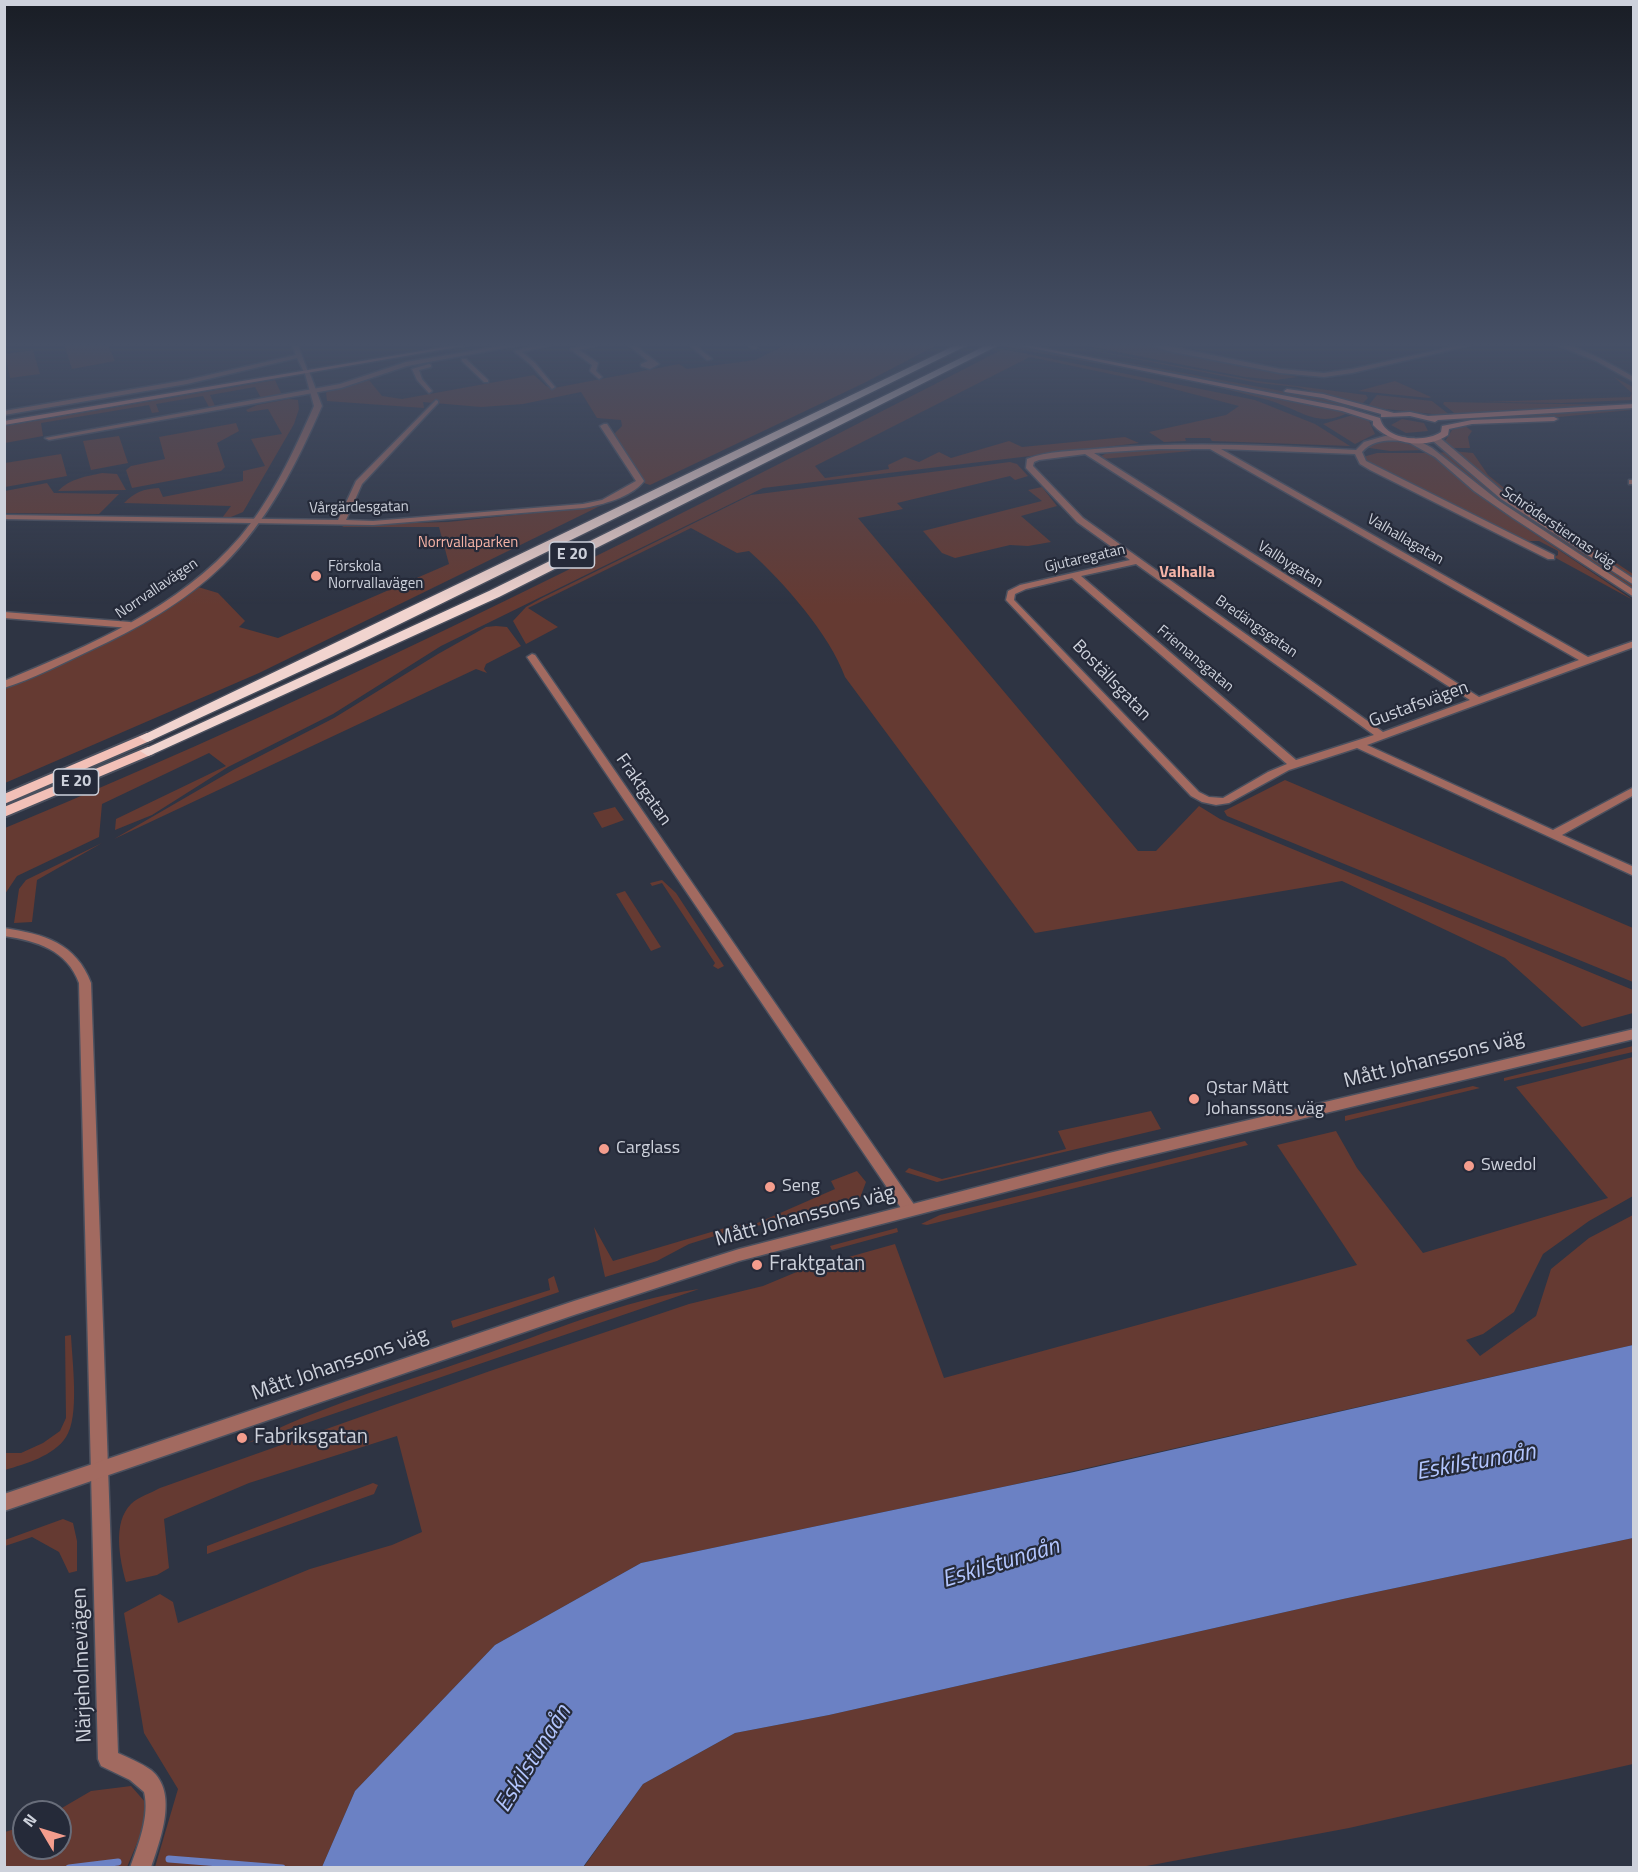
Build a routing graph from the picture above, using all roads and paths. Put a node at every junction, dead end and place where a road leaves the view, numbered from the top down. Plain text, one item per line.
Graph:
1 (92, 430) edge
2 (306, 430) edge
3 (409, 430) edge
4 (607, 430) edge
5 (788, 430) edge
6 (822, 430) edge
7 (1380, 430) edge
8 (1384, 430) edge
9 (1445, 430) edge
10 (49, 438) dead end
11 (1408, 439) junction
12 (1436, 439) junction
13 (1373, 440) junction
14 (1209, 445) junction
15 (1087, 452) junction
16 (1358, 452) junction
17 (4, 517) edge
18 (254, 522) junction
19 (340, 523) junction
20 (1551, 557) dead end
21 (1137, 561) junction
22 (1074, 576) junction
23 (1634, 583) edge
24 (1039, 584) joint
25 (1634, 594) edge
26 (4, 615) edge
27 (130, 625) junction
28 (1634, 644) edge
29 (532, 657) dead end
30 (1587, 660) junction
31 (4, 685) edge
32 (1479, 701) junction
33 (1382, 736) junction
34 (147, 744) junction
35 (1359, 745) junction
36 (1295, 765) junction
37 (1634, 790) edge
38 (4, 800) edge
39 (1219, 804) joint
40 (4, 813) edge
41 (1553, 835) junction
42 (1634, 872) edge
43 (4, 932) edge
44 (1634, 1034) edge
45 (910, 1210) junction
46 (99, 1470) junction
47 (4, 1503) edge
48 (140, 1868) edge

1 - 10 street
2 - 18 street, Norrvallavägen
3 - 19 street
4 - 19 street, Vårgärdesgatan
5 - 34 highway, E 20
6 - 34 highway, E 20
7 - 13 street
8 - 11 main road
9 - 12 main road
11 - 12 main road
11 - 13 street
11 - 25 street, Schröderstiernas väg
12 - 23 street, Schröderstiernas väg
13 - 16 street
14 - 15 street, Bredängsgatan
14 - 16 street, Bredängsgatan
14 - 30 street, Valhallagatan
15 - 21 street, Bredängsgatan
15 - 32 street, Vallbygatan
16 - 20 street, Schröderstiernas väg
17 - 18 street, Vårgärdesgatan
18 - 19 street, Vårgärdesgatan
18 - 27 street, Norrvallavägen
21 - 22 street, Gjutaregatan
21 - 33 street, Bredängsgatan
22 - 24 street, Gjutaregatan
22 - 36 street, Friemansgatan
24 - 39 street, Boställsgatan
26 - 27 street
27 - 31 street, Norrvallavägen
28 - 30 street, Gustafsvägen
29 - 45 street, Fraktgatan
30 - 32 street, Gustafsvägen
32 - 33 street, Gustafsvägen
33 - 35 street, Gustafsvägen
34 - 38 highway, E 20
34 - 40 highway, E 20
35 - 36 street, Gustafsvägen
35 - 41 street
36 - 39 street, Gustafsvägen
37 - 41 street
41 - 42 street
43 - 46 street
44 - 45 street, Mått Johanssons väg
45 - 46 street, Mått Johanssons väg
46 - 47 street, Mått Johanssons väg
46 - 48 street, Närjeholmevägen

